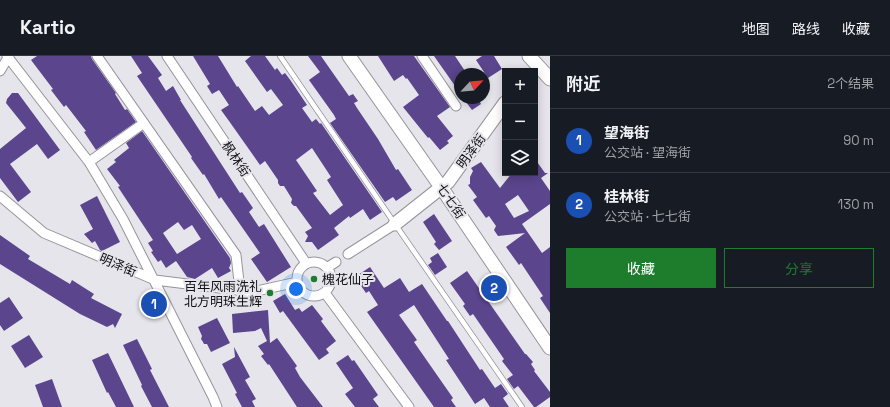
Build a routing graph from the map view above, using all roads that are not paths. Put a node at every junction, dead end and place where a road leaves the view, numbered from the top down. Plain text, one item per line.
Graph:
1 (8, 56) edge
2 (98, 56) edge
3 (166, 56) edge
4 (280, 56) edge
5 (349, 56) edge
6 (422, 56) edge
7 (531, 63) edge
8 (0, 71) edge
9 (550, 80) edge
10 (504, 104) edge
11 (456, 106) dead end
12 (144, 123) junction
13 (89, 162) junction
14 (441, 187) junction
15 (0, 196) edge
16 (395, 224) junction
17 (348, 254) dead end
18 (336, 262) dead end
19 (306, 263) junction
20 (328, 267) junction
21 (155, 280) junction
22 (297, 282) junction
23 (240, 291) junction
24 (325, 293) junction
25 (550, 348) edge
26 (217, 407) edge
27 (409, 407) edge
28 (522, 407) edge

1 - 8 street
1 - 13 street
2 - 12 street
3 - 19 street, 枫林街
4 - 16 lane
5 - 14 main road, 七七街
6 - 11 street
7 - 9 main road
10 - 14 main road, 明泽街
12 - 13 street
12 - 23 street
13 - 21 street
14 - 16 main road, 明泽街
14 - 25 main road, 七七街
15 - 21 street, 明泽街
16 - 17 street
16 - 28 lane
18 - 20 street
19 - 20 street
19 - 22 street
20 - 24 street
21 - 23 street, 明泽街
21 - 26 street
22 - 23 street, 明泽街
22 - 24 street
24 - 27 street

